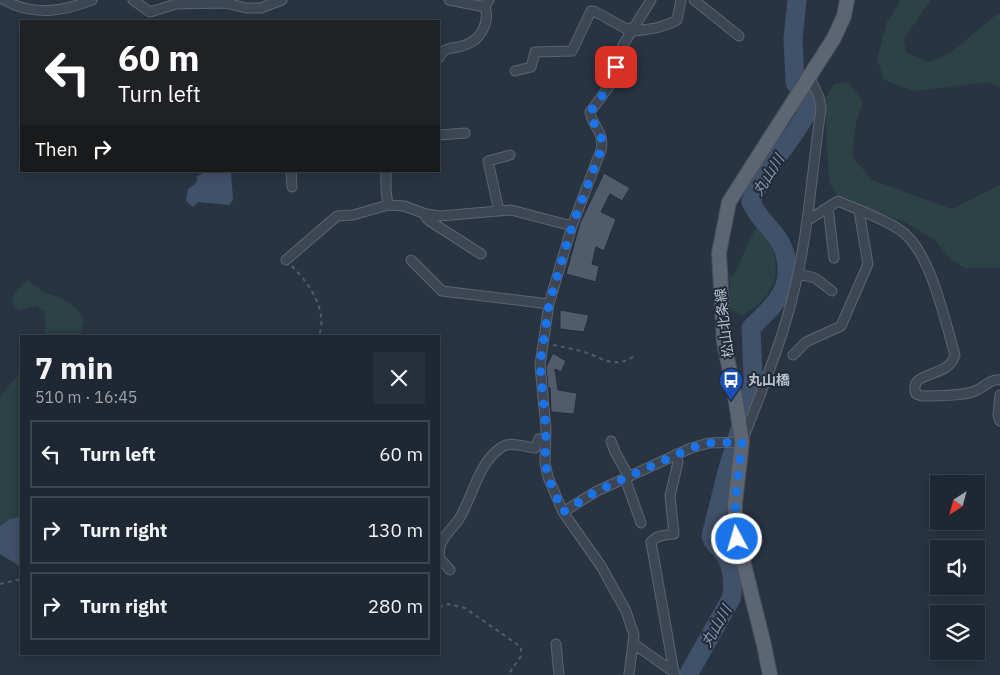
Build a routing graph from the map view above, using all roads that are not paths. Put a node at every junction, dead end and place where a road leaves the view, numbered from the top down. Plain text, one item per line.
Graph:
1 (4, 0) edge
2 (92, 0) edge
3 (133, 0) edge
4 (282, 0) edge
5 (449, 0) edge
6 (651, 0) edge
7 (681, 0) edge
8 (694, 0) edge
9 (847, 0) edge
10 (487, 3) edge
11 (631, 30) junction
12 (739, 36) dead end
13 (440, 56) edge
14 (515, 71) dead end
15 (810, 78) junction
16 (465, 133) dead end
17 (440, 135) edge
18 (510, 155) dead end
19 (291, 172) edge
20 (386, 172) edge
21 (292, 187) dead end
22 (388, 205) junction
23 (828, 207) junction
24 (499, 211) junction
25 (859, 211) junction
26 (424, 214) junction
27 (808, 220) junction
28 (572, 226) junction
29 (481, 254) dead end
30 (834, 258) dead end
31 (286, 260) road end
32 (411, 260) dead end
33 (798, 274) junction
34 (832, 291) dead end
35 (549, 304) junction
36 (793, 355) dead end
37 (1000, 380) edge
38 (1000, 395) edge
39 (1000, 421) edge
40 (545, 440) junction
41 (611, 441) dead end
42 (742, 442) junction
43 (676, 454) junction
44 (627, 478) junction
45 (563, 512) junction
46 (640, 523) dead end
47 (450, 570) dead end
48 (556, 644) dead end
49 (634, 644) junction
50 (676, 673) edge
51 (559, 675) edge
52 (629, 675) edge
53 (770, 675) edge

1 - 2 street
3 - 4 street
5 - 10 street
6 - 11 street
7 - 11 street
8 - 12 street
9 - 15 main road, 松山北条線
10 - 13 street
11 - 14 street
11 - 28 street
15 - 27 street
15 - 42 main road, 松山北条線
16 - 17 street
18 - 24 street
19 - 21 street
20 - 22 street
22 - 26 street
22 - 31 street
23 - 25 street
23 - 27 street
23 - 30 street
24 - 26 street
24 - 28 street
25 - 36 street
25 - 37 street
26 - 29 street
27 - 33 street
28 - 35 street
32 - 35 street
33 - 34 street
33 - 42 street
35 - 40 street
38 - 39 street
40 - 45 street
40 - 47 street
41 - 44 street
42 - 43 street
42 - 53 main road, 松山北条線
43 - 44 street
43 - 50 street
44 - 45 street
44 - 46 street
45 - 49 street
48 - 51 street
49 - 50 street
49 - 52 street

